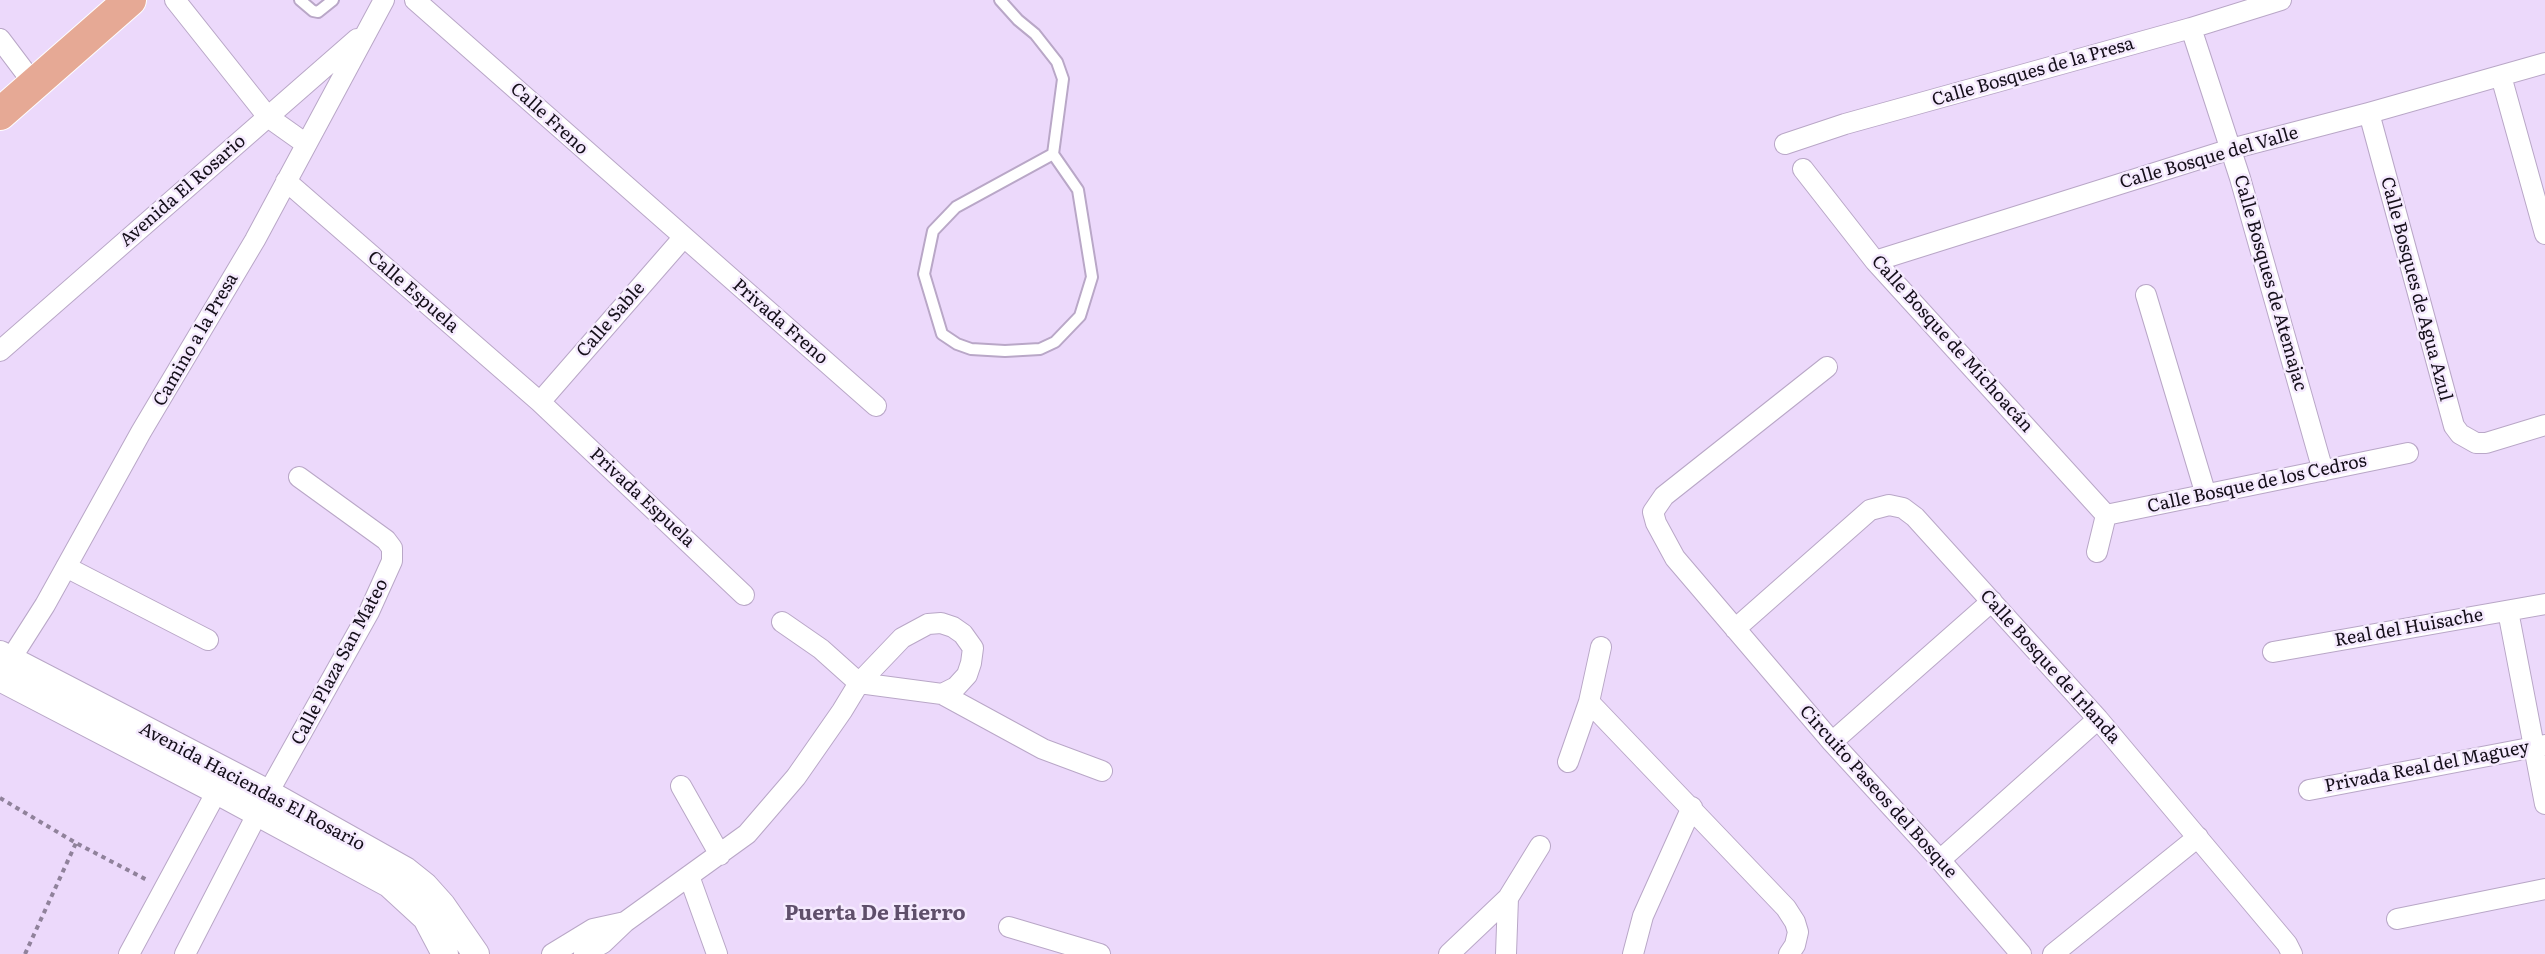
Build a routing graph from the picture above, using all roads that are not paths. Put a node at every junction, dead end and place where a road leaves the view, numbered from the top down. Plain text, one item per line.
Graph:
1 (130, 0) edge
2 (175, 0) edge
3 (300, 0) edge
4 (333, 0) edge
5 (384, 0) edge
6 (415, 0) edge
7 (1000, 0) edge
8 (2281, 0) edge
9 (2191, 28) junction
10 (367, 31) junction
11 (0, 39) edge
12 (2545, 63) edge
13 (2501, 76) junction
14 (34, 84) junction
15 (2369, 113) junction
16 (0, 114) edge
17 (268, 117) junction
18 (306, 144) junction
19 (1785, 144) dead end
20 (2230, 149) junction
21 (1053, 154) junction
22 (1803, 169) dead end
23 (286, 181) junction
24 (2545, 234) edge
25 (683, 238) junction
26 (1875, 261) junction
27 (2146, 295) dead end
28 (0, 351) edge
29 (1827, 367) dead end
30 (540, 402) junction
31 (876, 406) dead end
32 (2545, 424) edge
33 (2408, 453) dead end
34 (2323, 471) junction
35 (299, 477) dead end
36 (2206, 495) junction
37 (2106, 515) junction
38 (2097, 552) dead end
39 (66, 567) junction
40 (744, 595) dead end
41 (1992, 601) junction
42 (2545, 604) edge
43 (2508, 610) junction
44 (782, 622) dead end
45 (1735, 629) junction
46 (208, 640) dead end
47 (1601, 647) dead end
48 (2273, 652) dead end
49 (2, 667) edge
50 (858, 683) junction
51 (942, 694) junction
52 (1589, 702) junction
53 (2098, 719) junction
54 (1832, 742) junction
55 (2539, 746) edge
56 (1568, 762) dead end
57 (1102, 771) dead end
58 (222, 782) junction
59 (681, 786) dead end
60 (2309, 790) dead end
61 (263, 803) junction
62 (2545, 804) edge
63 (1692, 807) junction
64 (2198, 837) junction
65 (1540, 846) dead end
66 (720, 855) junction
67 (1940, 860) junction
68 (689, 876) junction
69 (2545, 889) edge
70 (1508, 898) junction
71 (2397, 919) dead end
72 (625, 922) junction
73 (1009, 927) dead end
74 (129, 954) edge
75 (185, 954) edge
76 (445, 954) edge
77 (476, 954) edge
78 (552, 954) edge
79 (584, 954) edge
80 (717, 954) edge
81 (1100, 954) edge
82 (1449, 954) edge
83 (1506, 954) edge
84 (1633, 954) edge
85 (1789, 954) edge
86 (2021, 954) edge
87 (2053, 954) edge
88 (2292, 954) edge

1 - 14 main road
2 - 17 street
3 - 4 lane
5 - 10 street, Camino a la Presa
6 - 25 street, Calle Freno
7 - 21 lane
8 - 9 street, Calle Bosques de la Presa
9 - 19 street, Calle Bosques de la Presa
9 - 20 street, Calle Bosques de Atemajac
10 - 17 street, Avenida El Rosario
10 - 18 street, Camino a la Presa
11 - 14 street
12 - 13 street, Calle Bosque del Valle
13 - 15 street, Calle Bosque del Valle
13 - 24 street
14 - 16 main road
15 - 20 street, Calle Bosque del Valle
15 - 32 street, Calle Bosques de Agua Azul
17 - 18 street
17 - 28 street, Avenida El Rosario
18 - 23 street, Camino a la Presa
20 - 26 street, Calle Bosque del Valle
20 - 34 street, Calle Bosques de Atemajac
21 - 21 lane
22 - 26 street, Calle Bosque de Michoacán
23 - 30 street, Calle Espuela
23 - 39 street, Camino a la Presa
25 - 30 street, Calle Sable
25 - 31 street, Privada Freno
26 - 37 street, Calle Bosque de Michoacán
27 - 36 street
29 - 45 street, Circuito Paseos del Bosque
30 - 40 street, Privada Espuela
33 - 34 street, Calle Bosque de los Cedros
34 - 36 street, Calle Bosque de los Cedros
35 - 61 street, Calle Plaza San Mateo
36 - 37 street, Calle Bosque de los Cedros
37 - 38 street
39 - 46 street
39 - 49 street, Camino a la Presa
41 - 45 street, Calle Bosque de Irlanda
41 - 53 street, Calle Bosque de Irlanda
41 - 54 street
42 - 43 street, Real del Huisache
43 - 48 street, Real del Huisache
43 - 55 street
44 - 50 street
45 - 54 street, Circuito Paseos del Bosque
47 - 52 street
49 - 58 street, Avenida Haciendas El Rosario
50 - 51 street
50 - 51 street
50 - 66 street
51 - 57 street
52 - 56 street
52 - 63 street
53 - 64 street, Calle Bosque de Irlanda
53 - 67 street
54 - 67 street, Circuito Paseos del Bosque
55 - 60 street, Privada Real del Maguey
55 - 62 street
58 - 61 street, Avenida Haciendas El Rosario
58 - 74 street
59 - 66 street
61 - 75 street, Calle Plaza San Mateo
61 - 76 street, Avenida Haciendas El Rosario
61 - 77 street, Avenida Haciendas El Rosario
63 - 84 street
63 - 85 street
64 - 87 street
64 - 88 street, Calle Bosque de Irlanda
65 - 70 street
66 - 68 street
67 - 86 street, Circuito Paseos del Bosque
68 - 72 street
68 - 80 street
69 - 71 street
70 - 82 street
70 - 83 street
72 - 78 street
72 - 79 street
73 - 81 street

